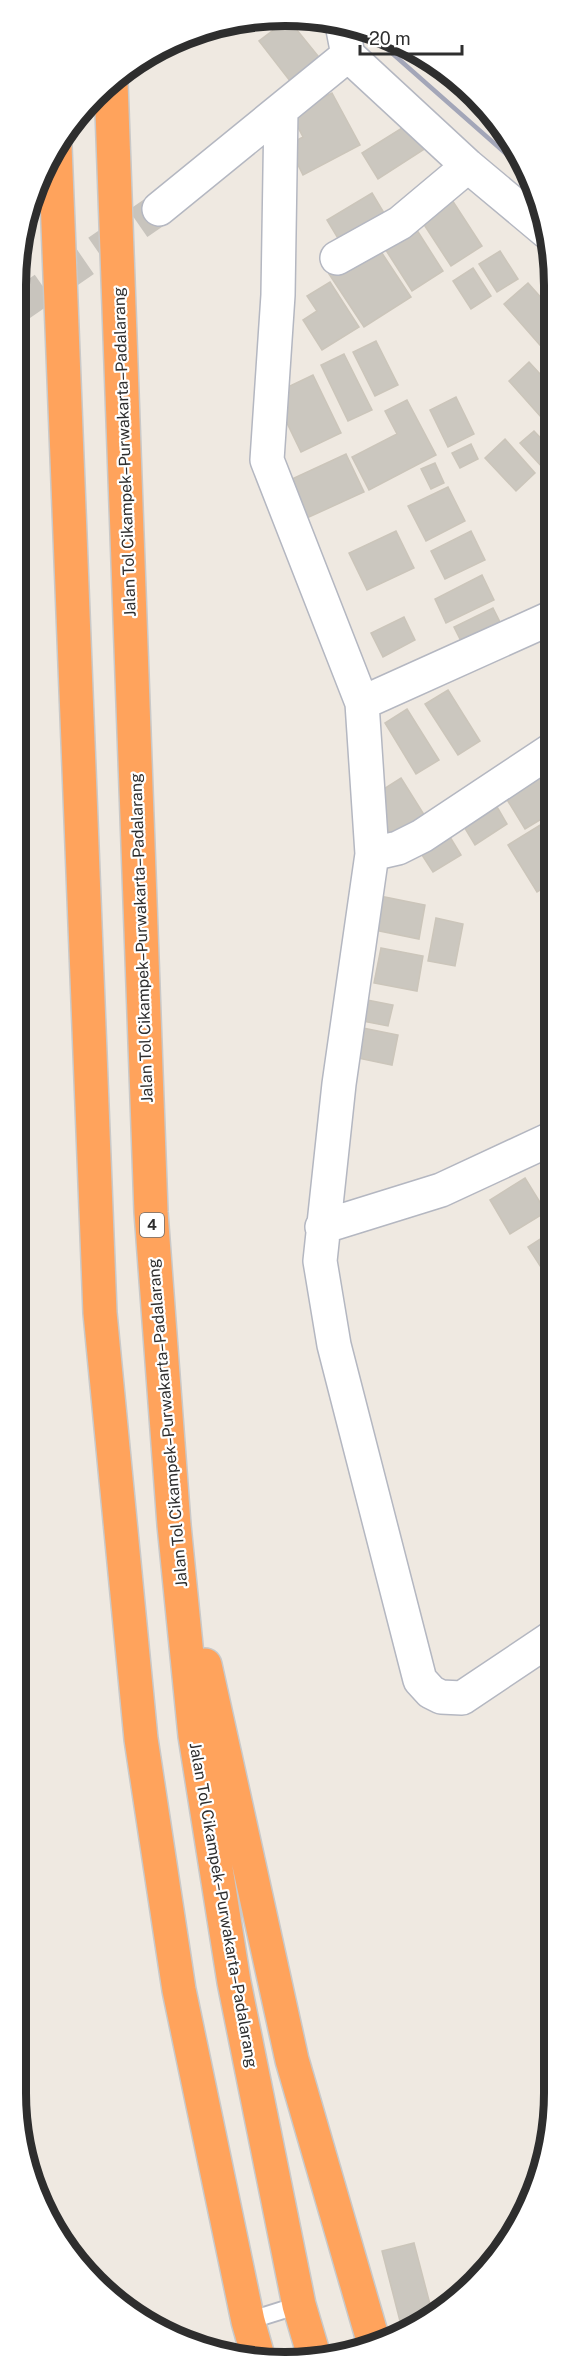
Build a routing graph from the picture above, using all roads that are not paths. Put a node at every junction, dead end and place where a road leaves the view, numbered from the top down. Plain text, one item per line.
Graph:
1 (345, 39) edge
2 (123, 83) edge
3 (111, 93) edge
4 (281, 110) junction
5 (56, 163) edge
6 (468, 166) junction
7 (114, 176) junction
8 (159, 209) tunnel mouth
9 (538, 224) edge
10 (337, 258) dead end
11 (544, 621) edge
12 (362, 703) junction
13 (544, 755) edge
14 (372, 854) junction
15 (544, 1142) edge
16 (322, 1227) junction
17 (174, 1525) junction
18 (544, 1643) edge
19 (299, 2305) junction
20 (248, 2321) junction
21 (372, 2337) edge
22 (256, 2351) edge
23 (312, 2351) edge

1 - 4 street
1 - 6 street
2 - 7 highway
3 - 7 highway, Jalan Tol Cikampek–Purwakarta–Padalarang / 4
4 - 8 street
4 - 12 street
5 - 20 highway
6 - 9 street
6 - 10 street
7 - 17 highway, Jalan Tol Cikampek–Purwakarta–Padalarang / 4
11 - 12 street
12 - 14 street
13 - 14 street
14 - 16 street
15 - 16 street
16 - 18 street
17 - 19 highway, Jalan Tol Cikampek–Purwakarta–Padalarang / 4
17 - 21 highway
19 - 20 lane
19 - 23 highway, Jalan Tol Cikampek–Purwakarta–Padalarang / 4
20 - 22 highway

